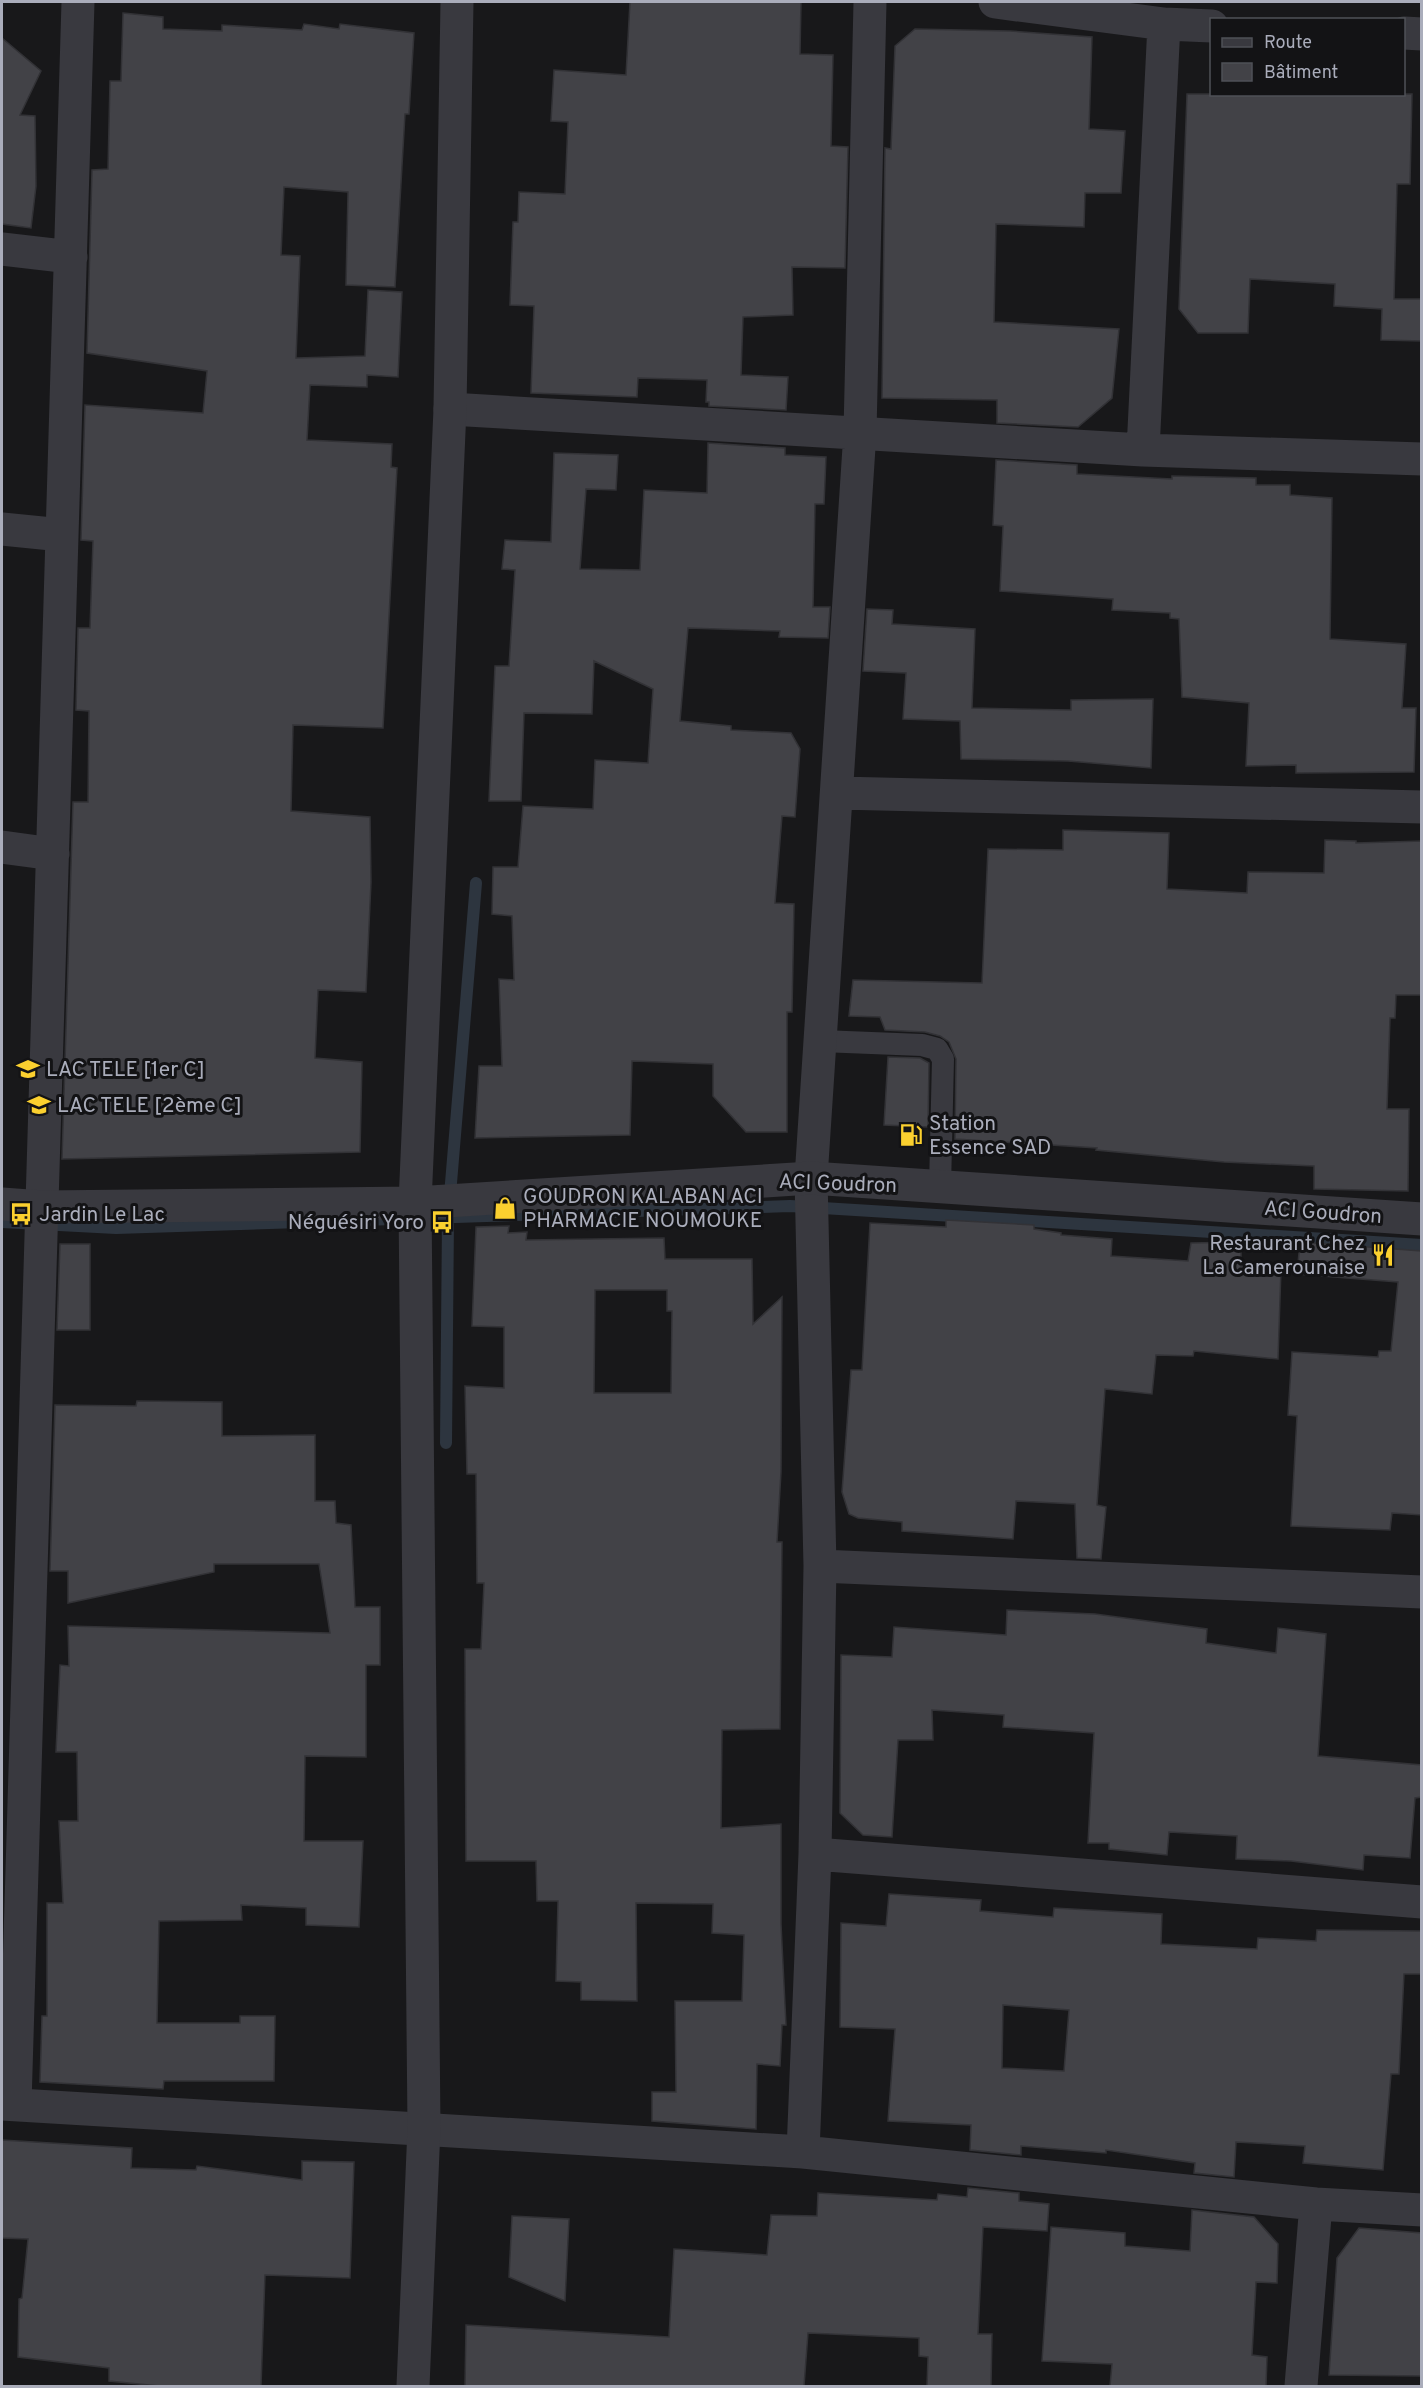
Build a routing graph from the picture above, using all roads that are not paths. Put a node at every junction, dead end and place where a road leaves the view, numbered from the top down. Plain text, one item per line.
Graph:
1 (78, 2) edge
2 (457, 2) edge
3 (870, 2) edge
4 (995, 2) edge
5 (1164, 24) junction
6 (1210, 26) edge
7 (1405, 33) edge
8 (1422, 34) edge
9 (2, 249) edge
10 (71, 256) junction
11 (450, 409) junction
12 (860, 432) junction
13 (1143, 450) junction
14 (1422, 459) edge
15 (2, 529) edge
16 (62, 535) junction
17 (838, 793) junction
18 (1422, 807) edge
19 (2, 847) edge
20 (53, 854) junction
21 (821, 1041) junction
22 (811, 1178) junction
23 (940, 1187) junction
24 (415, 1203) junction
25 (2, 1204) edge
26 (42, 1207) junction
27 (1422, 1219) edge
28 (820, 1566) junction
29 (16, 1581) edge
30 (1422, 1592) edge
31 (815, 1854) junction
32 (1422, 1902) edge
33 (8, 2104) edge
34 (423, 2128) junction
35 (803, 2152) junction
36 (1316, 2204) junction
37 (1422, 2210) edge
38 (413, 2386) edge
39 (1301, 2386) edge

1 - 10 street
2 - 11 street
3 - 12 street
4 - 5 street
5 - 6 street
5 - 13 street
7 - 8 street
9 - 10 street
10 - 16 street
11 - 12 street
11 - 24 street
12 - 13 street
12 - 17 street
13 - 14 street
15 - 16 street
16 - 20 street
17 - 18 street
17 - 21 street
19 - 20 street
20 - 26 street
21 - 22 street
21 - 23 lane
22 - 23 street, ACI Goudron
22 - 24 street, ACI Goudron
22 - 28 street
23 - 27 street, ACI Goudron
24 - 26 street, ACI Goudron
24 - 34 street
25 - 26 street, ACI Goudron
26 - 29 street
28 - 30 street
28 - 31 street
29 - 33 street
31 - 32 street
31 - 35 street
33 - 34 street
34 - 35 street
34 - 38 street
35 - 36 street
36 - 37 street
36 - 39 street

